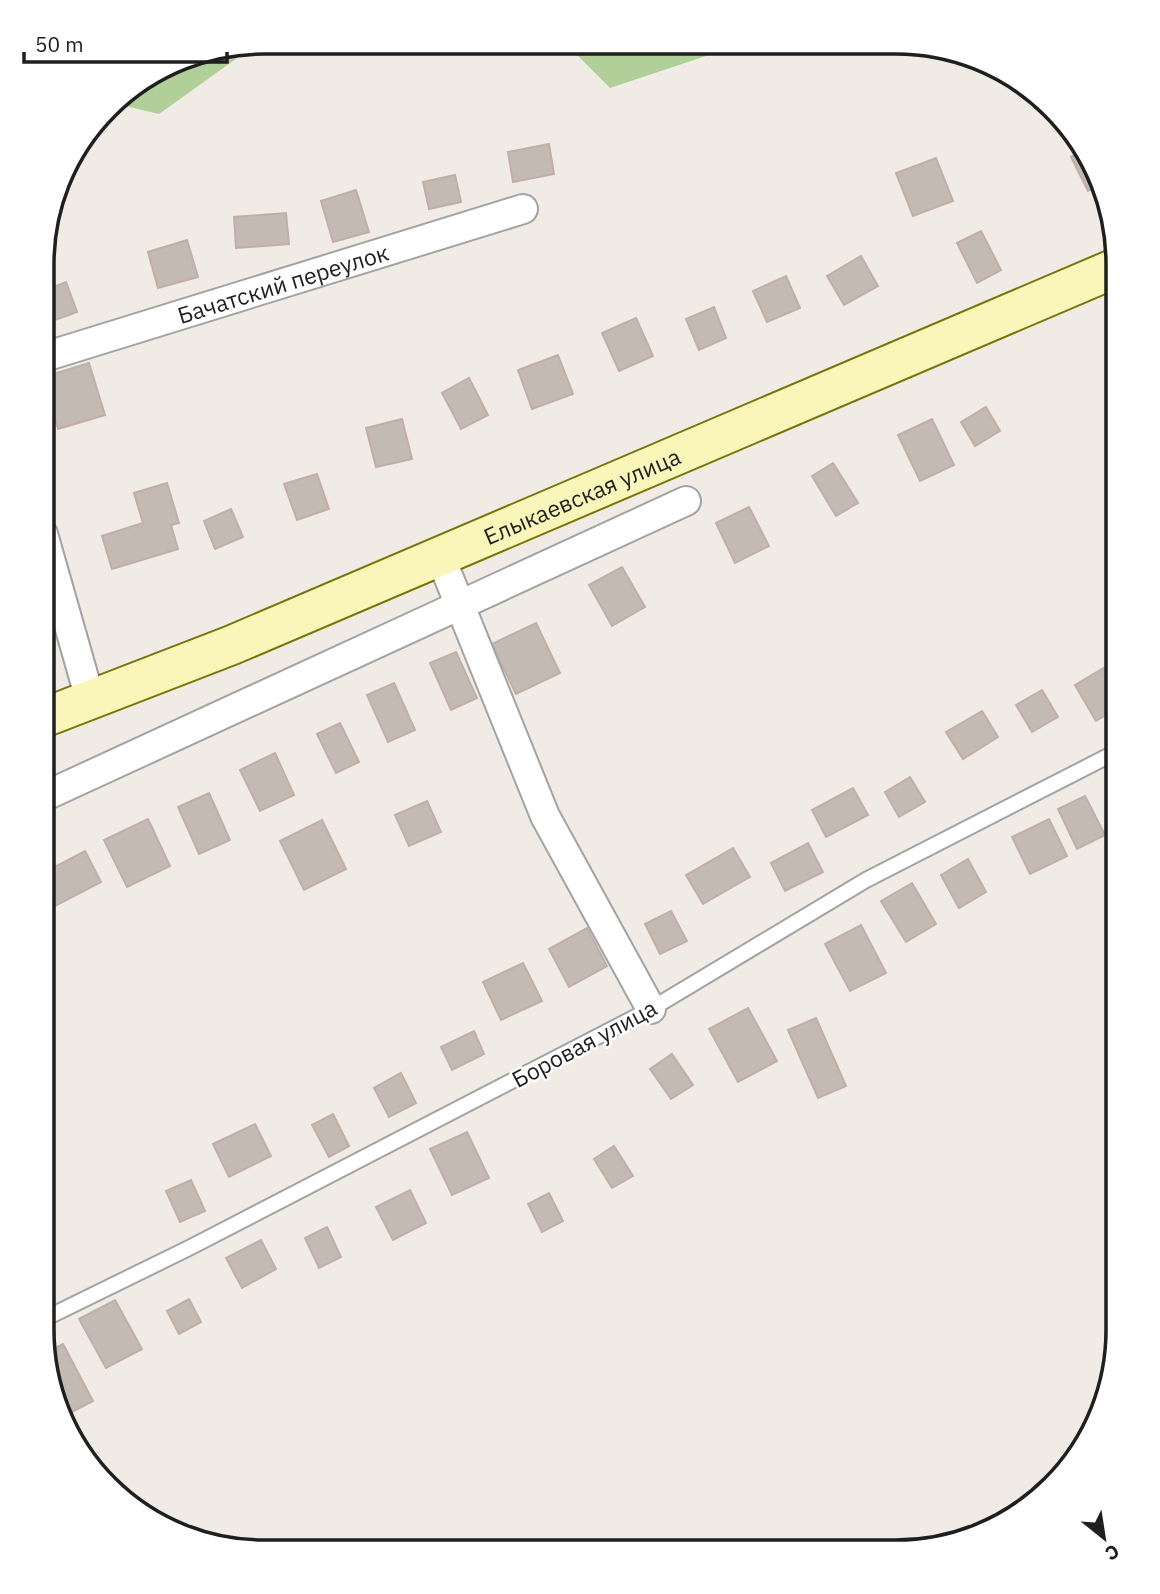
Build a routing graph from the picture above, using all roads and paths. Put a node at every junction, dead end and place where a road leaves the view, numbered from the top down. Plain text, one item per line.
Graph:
1 (523, 209) dead end
2 (1106, 272) edge
3 (54, 354) edge
4 (686, 501) dead end
5 (440, 556) junction
6 (54, 573) edge
7 (460, 605) junction
8 (90, 699) junction
9 (54, 714) edge
10 (1106, 757) edge
11 (54, 792) edge
12 (651, 1009) junction
13 (54, 1314) edge

1 - 3 street, Бачатский переулок
2 - 5 street, Елыкаевская улица
4 - 7 street
5 - 7 street
5 - 8 street, Елыкаевская улица
6 - 8 street
7 - 11 street
7 - 12 street
8 - 9 street, Елыкаевская улица
10 - 12 lane, Боровая улица
12 - 13 lane, Боровая улица

